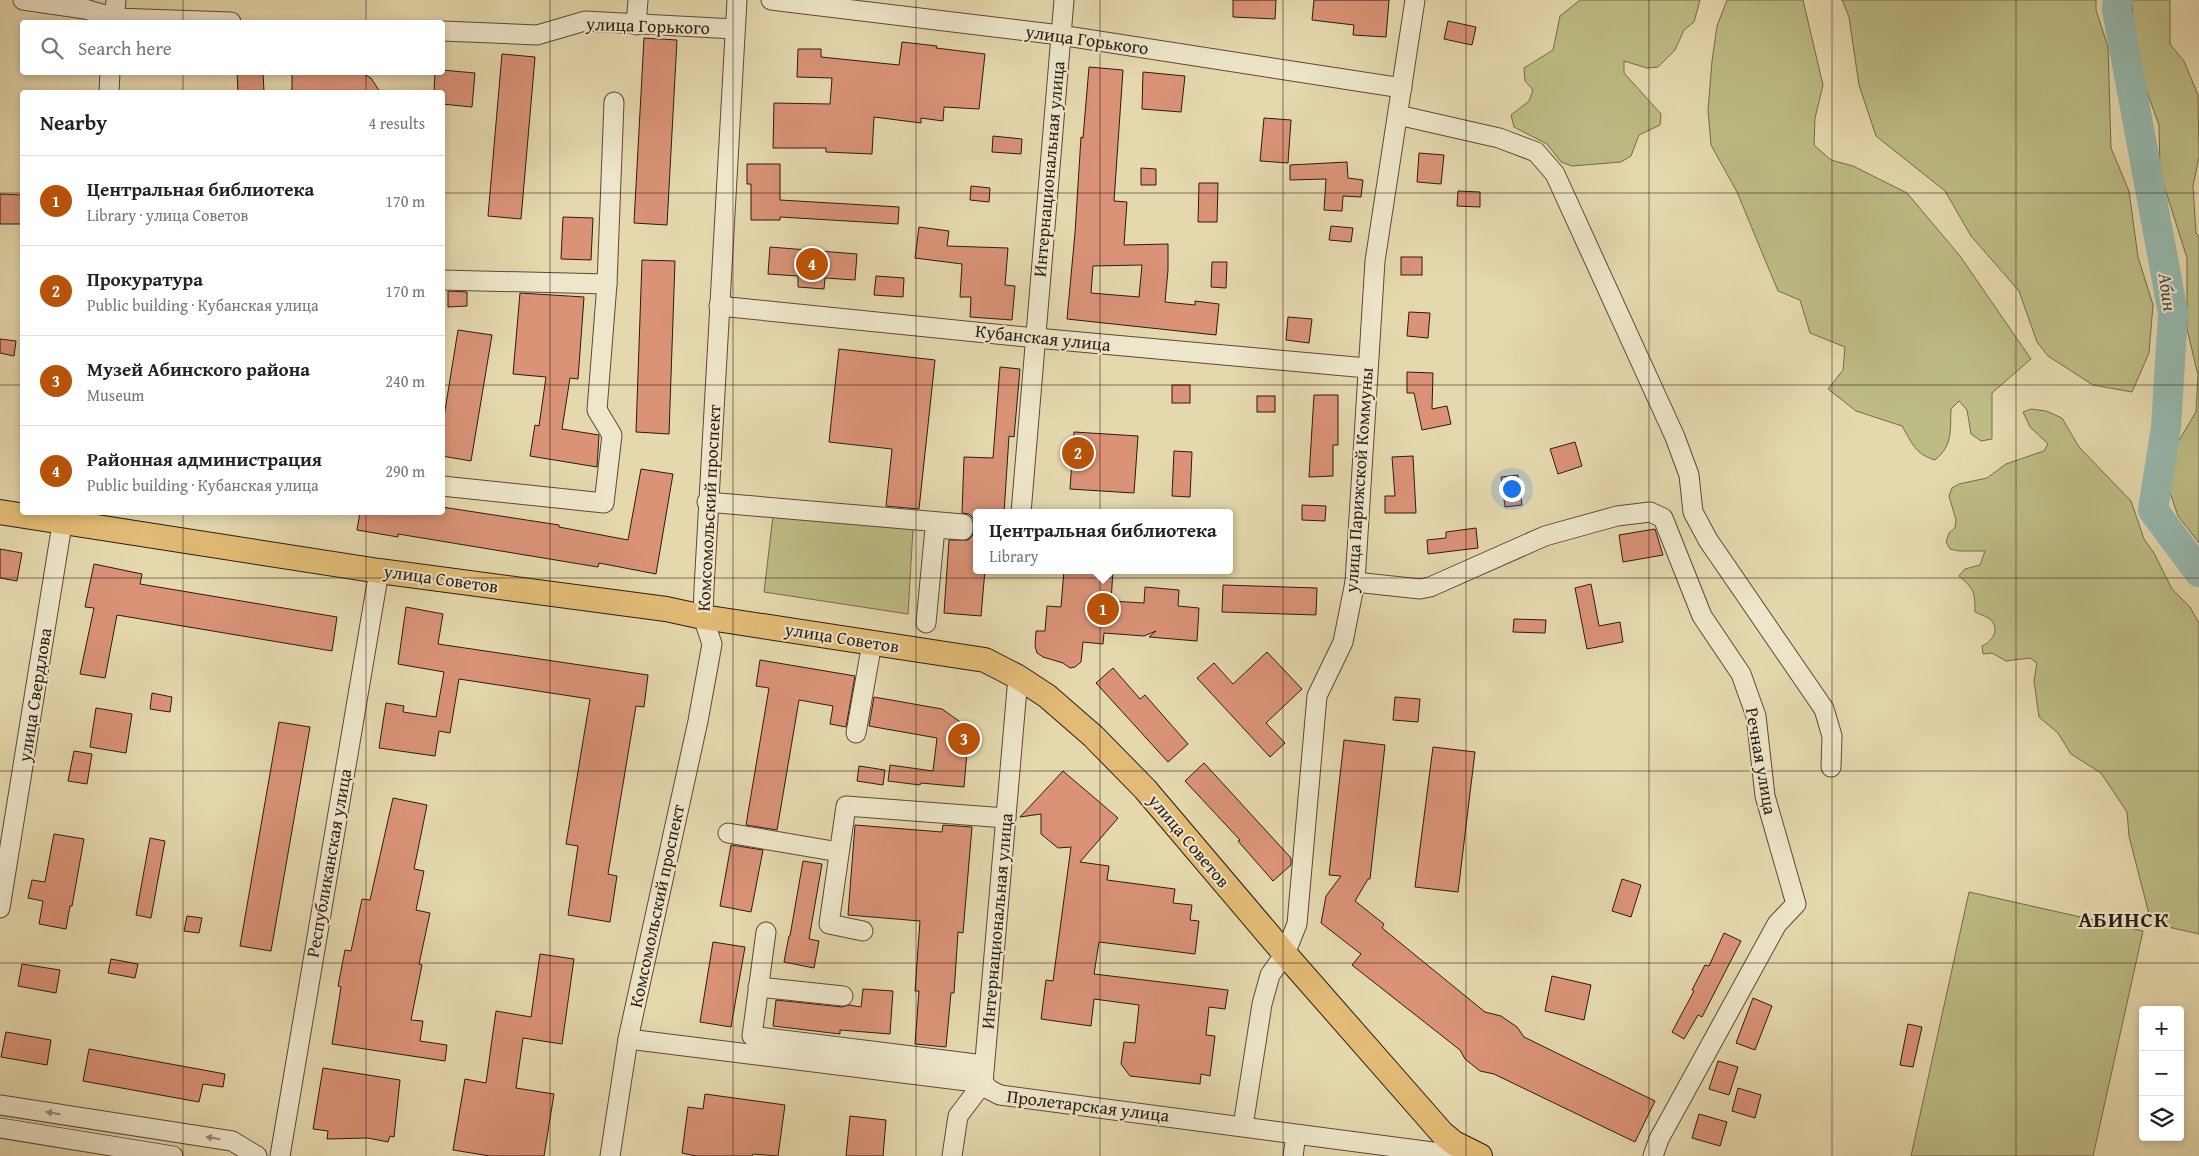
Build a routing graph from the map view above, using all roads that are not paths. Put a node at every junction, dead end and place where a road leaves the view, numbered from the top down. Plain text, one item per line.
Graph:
1 (23, 0) edge
2 (638, 0) edge
3 (737, 0) edge
4 (772, 0) edge
5 (1064, 0) edge
6 (1415, 0) edge
7 (115, 13) edge
8 (205, 20) edge
9 (636, 25) junction
10 (735, 30) junction
11 (445, 31) edge
12 (1060, 35) junction
13 (110, 75) edge
14 (1402, 88) junction
15 (109, 90) edge
16 (614, 102) dead end
17 (1398, 115) junction
18 (445, 280) edge
19 (606, 284) junction
20 (720, 306) junction
21 (1036, 338) junction
22 (1367, 368) junction
23 (445, 486) edge
24 (707, 502) junction
25 (1021, 509) edge
26 (0, 512) edge
27 (1693, 512) junction
28 (20, 514) edge
29 (32, 515) edge
30 (64, 518) edge
31 (1663, 518) junction
32 (379, 571) junction
33 (1355, 582) junction
34 (703, 617) junction
35 (926, 623) dead end
36 (872, 643) junction
37 (1018, 677) junction
38 (856, 733) dead end
39 (1831, 767) dead end
40 (1006, 818) junction
41 (728, 833) dead end
42 (839, 852) junction
43 (0, 908) edge
44 (863, 931) dead end
45 (766, 932) dead end
46 (1285, 954) junction
47 (758, 987) junction
48 (843, 996) dead end
49 (628, 1039) junction
50 (984, 1074) junction
51 (0, 1105) edge
52 (1243, 1126) junction
53 (0, 1128) edge
54 (1296, 1135) junction
55 (173, 1156) edge
56 (258, 1156) edge
57 (280, 1156) edge
58 (610, 1156) edge
59 (952, 1156) edge
60 (1293, 1156) edge
61 (1462, 1156) edge
62 (1480, 1156) edge
63 (1653, 1156) edge

1 - 7 street
2 - 9 street
3 - 10 street, Комсомольский проспект
4 - 12 street, улица Горького
5 - 12 street, Интернациональная улица
6 - 14 street, улица Парижской Коммуны
7 - 8 street
9 - 10 street, улица Горького
9 - 11 street, улица Горького
10 - 20 street, Комсомольский проспект
12 - 14 street, улица Горького
12 - 21 street, Интернациональная улица
13 - 15 street
14 - 17 street, улица Парижской Коммуны
16 - 19 street
17 - 22 street, улица Парижской Коммуны
17 - 27 street
18 - 19 street
19 - 23 street
20 - 21 street, Кубанская улица
20 - 24 street, Комсомольский проспект
21 - 22 street, Кубанская улица
21 - 25 street, Интернациональная улица
22 - 33 street, улица Парижской Коммуны
24 - 34 street, Комсомольский проспект
24 - 35 street
26 - 28 main road, улица Советов
27 - 31 street
27 - 39 street
29 - 30 main road, улица Советов
30 - 32 main road, улица Советов
30 - 43 street, улица Свердлова
31 - 33 street
31 - 63 street, Речная улица
32 - 34 main road, улица Советов
32 - 57 street, Республиканская улица
33 - 46 street, улица Парижской Коммуны
34 - 36 main road, улица Советов
34 - 49 street, Комсомольский проспект
36 - 37 main road, улица Советов
36 - 38 street
37 - 40 street, Интернациональная улица
37 - 46 main road, улица Советов
40 - 42 street
40 - 50 street, Интернациональная улица
41 - 42 street
42 - 44 street
45 - 47 street
46 - 52 street, улица Парижской Коммуны
46 - 62 main road, улица Советов
47 - 48 street
47 - 50 street
49 - 50 street, Пролетарская улица
49 - 58 street, Комсомольский проспект
50 - 52 street, Пролетарская улица
50 - 59 street
56 -> 51 street
52 - 54 street, Пролетарская улица
53 - 55 street
54 - 60 street
54 - 61 street, Пролетарская улица

